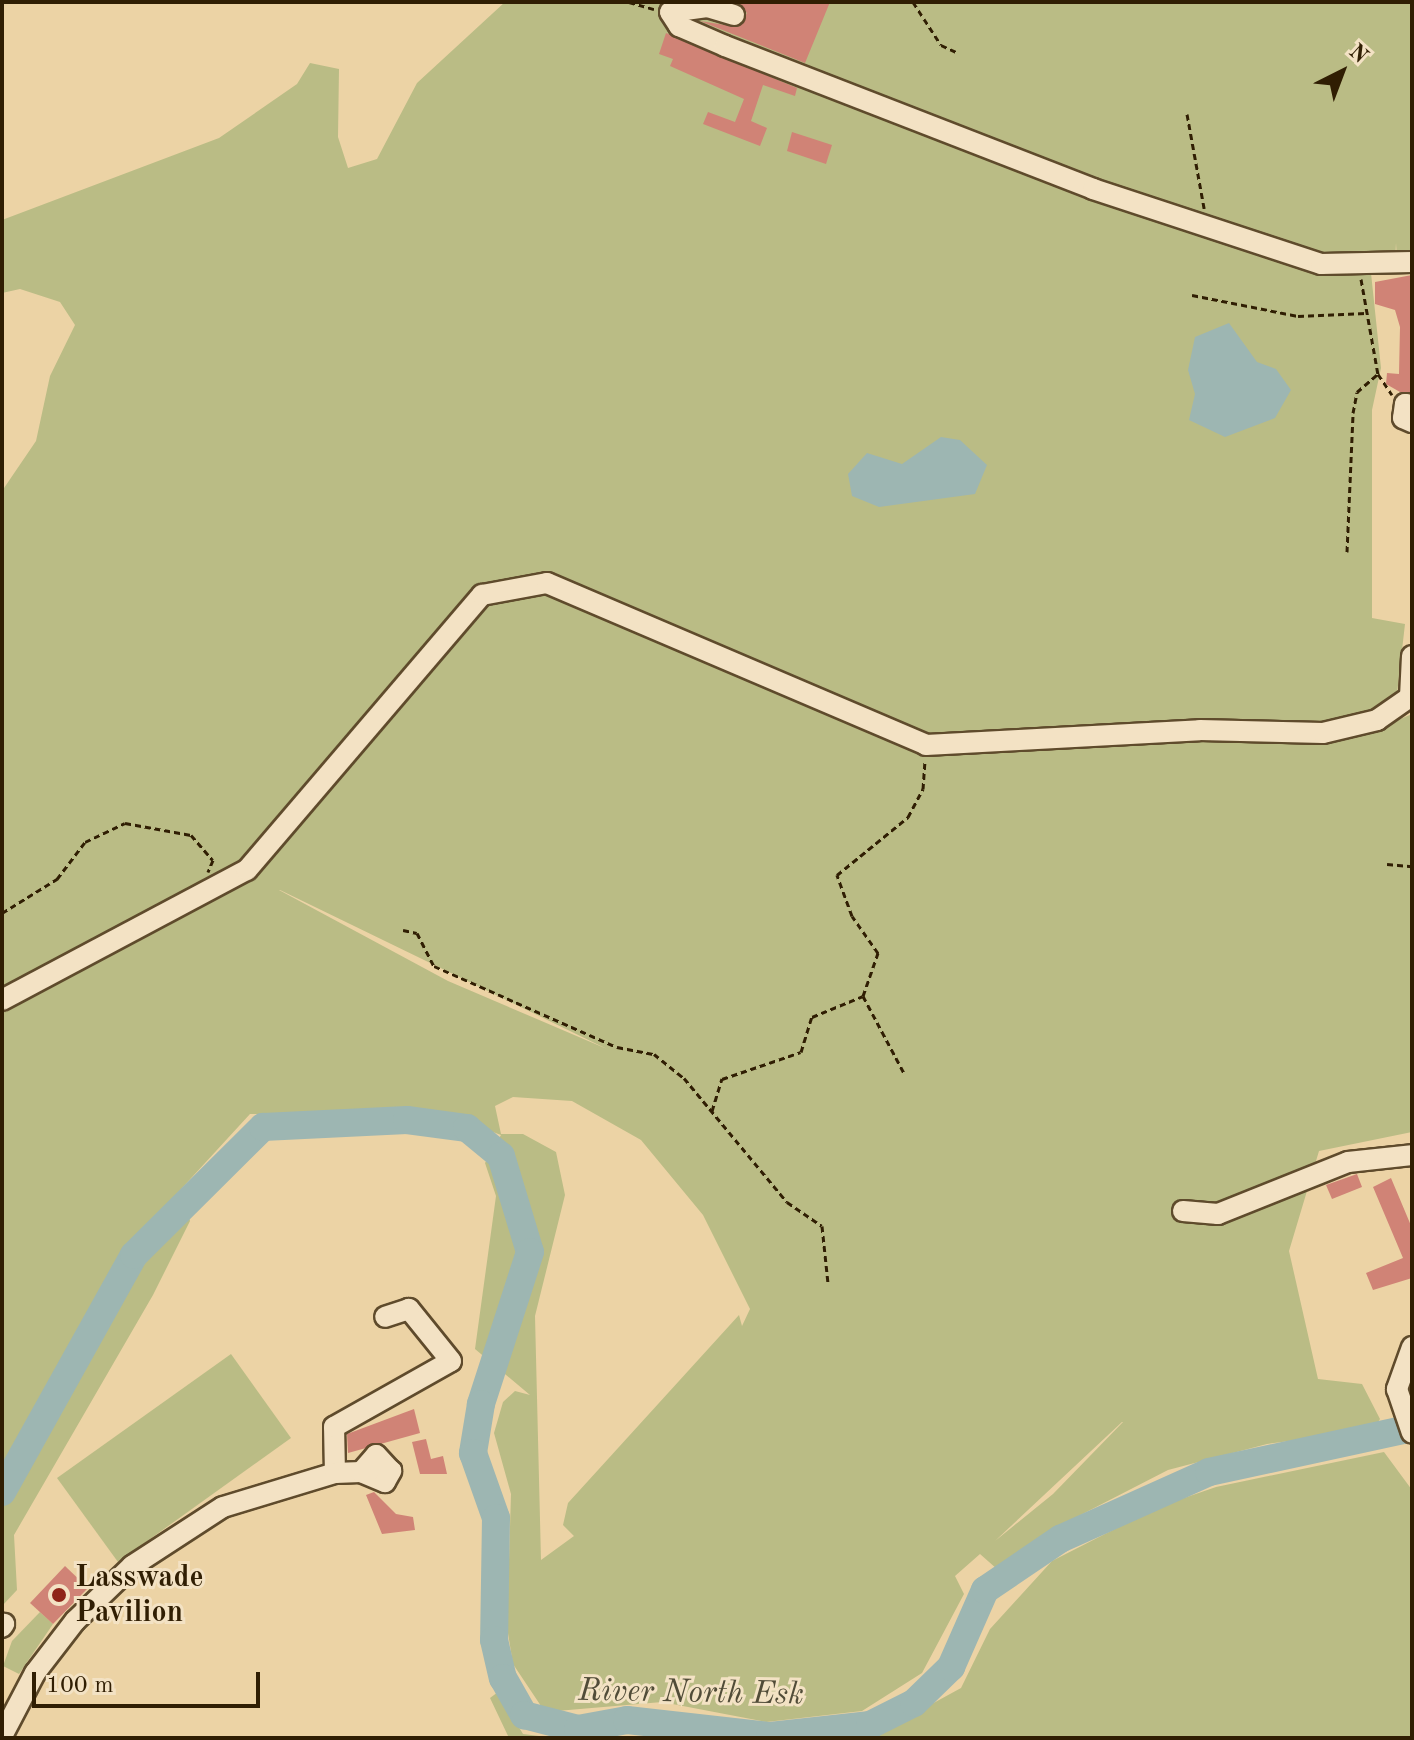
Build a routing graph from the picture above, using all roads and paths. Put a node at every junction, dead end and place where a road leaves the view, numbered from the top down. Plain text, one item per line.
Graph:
1 (629, 2) edge
2 (913, 2) edge
3 (670, 12) junction
4 (734, 15) dead end
5 (956, 52) dead end
6 (1187, 114) dead end
7 (1208, 228) junction
8 (1412, 262) edge
9 (1358, 268) junction
10 (1192, 295) dead end
11 (1366, 313) junction
12 (1378, 374) junction
13 (1409, 400) edge
14 (1412, 422) edge
15 (1347, 552) dead end
16 (1412, 656) edge
17 (1411, 696) edge
18 (926, 745) junction
19 (1387, 864) dead end
20 (1412, 866) edge
21 (187, 903) junction
22 (2, 913) edge
23 (403, 930) dead end
24 (863, 996) junction
25 (2, 1000) edge
26 (904, 1073) dead end
27 (712, 1111) junction
28 (1412, 1155) edge
29 (1183, 1211) dead end
30 (828, 1283) dead end
31 (385, 1317) dead end
32 (1412, 1347) edge
33 (1412, 1433) edge
34 (361, 1472) dead end
35 (335, 1473) junction
36 (4, 1726) edge

1 - 3 path
2 - 5 path
3 - 4 lane
3 - 7 lane
6 - 7 path
7 - 9 lane
8 - 9 lane
9 - 11 path
10 - 11 path
11 - 12 path
12 - 13 path
12 - 15 path
13 - 14 lane
16 - 17 lane
17 - 18 lane
18 - 21 lane
18 - 24 path
19 - 20 path
21 - 22 path
21 - 25 lane
23 - 27 path
24 - 26 path
24 - 27 path
27 - 30 path
28 - 29 lane
31 - 35 lane
32 - 33 lane
34 - 35 lane
35 - 36 lane

